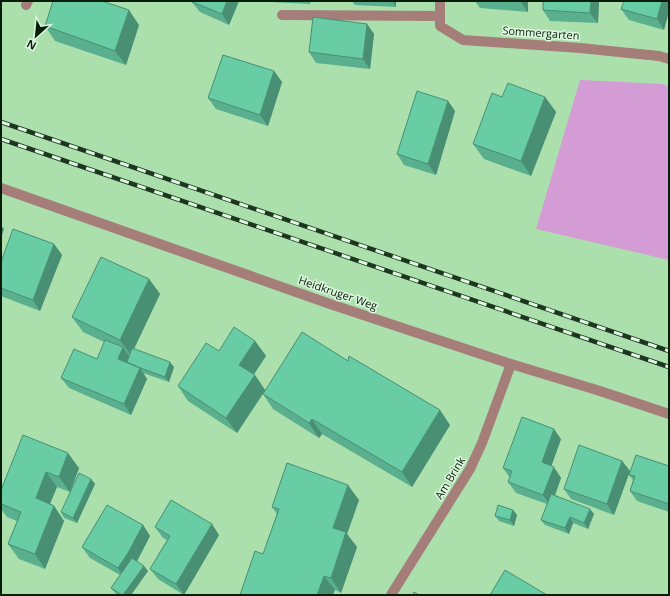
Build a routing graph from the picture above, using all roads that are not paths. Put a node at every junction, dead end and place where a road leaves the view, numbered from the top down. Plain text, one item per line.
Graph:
1 (440, 1) edge
2 (282, 15) dead end
3 (440, 16) junction
4 (669, 59) edge
5 (1, 188) edge
6 (511, 364) junction
7 (669, 414) edge
8 (391, 595) edge

1 - 3 street, Sommergarten
2 - 3 street
3 - 4 street, Sommergarten
5 - 6 street, Heidkruger Weg
6 - 7 street, Heidkruger Weg
6 - 8 street, Am Brink

